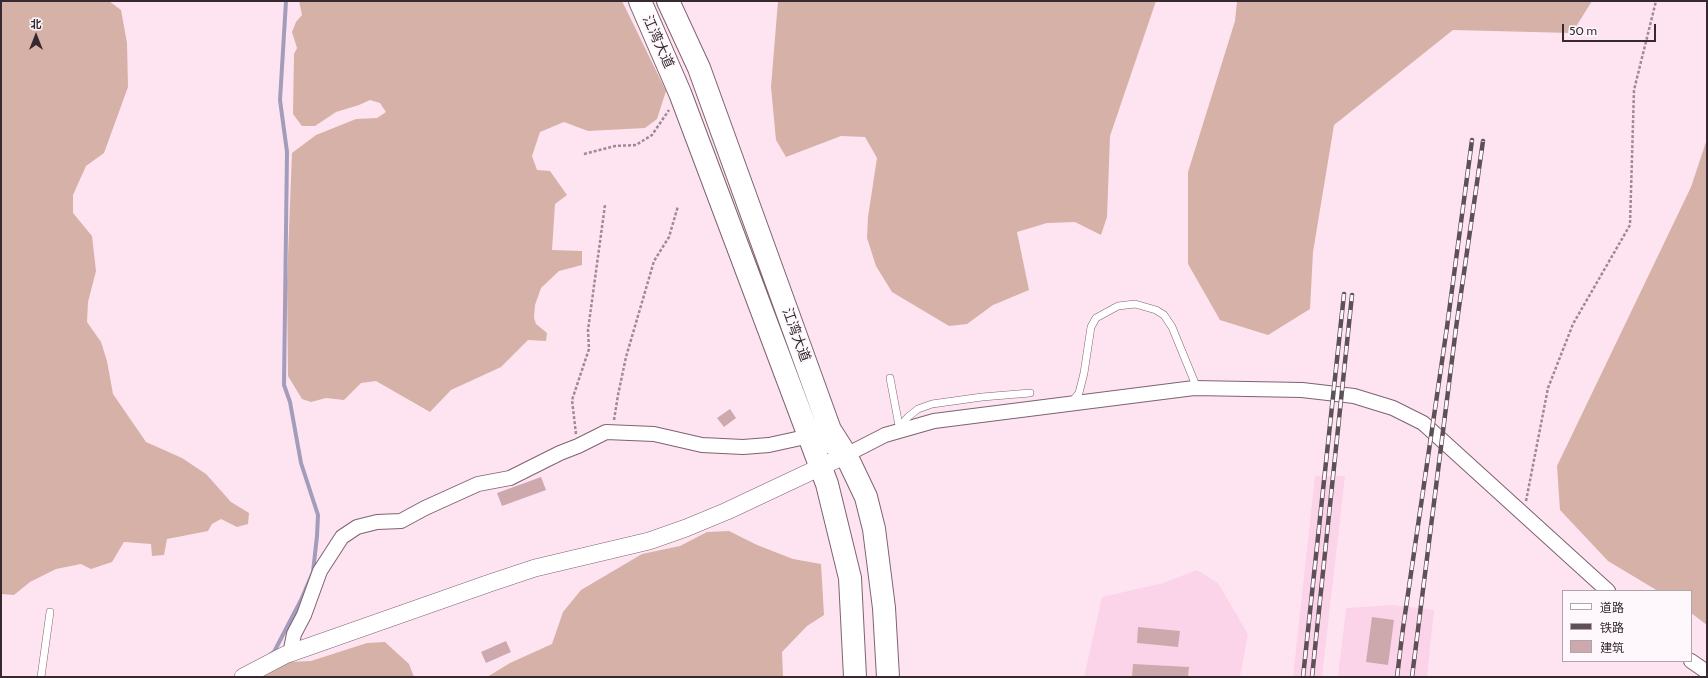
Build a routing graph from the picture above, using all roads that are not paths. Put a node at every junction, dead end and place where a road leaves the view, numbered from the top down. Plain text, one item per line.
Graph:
1 (640, 1) edge
2 (668, 1) edge
3 (890, 378) dead end
4 (1197, 388) junction
5 (1030, 393) dead end
6 (1070, 404) junction
7 (900, 431) junction
8 (810, 436) junction
9 (846, 455) junction
10 (821, 466) junction
11 (1607, 590) edge
12 (50, 612) dead end
13 (290, 654) junction
14 (1692, 662) edge
15 (1707, 672) edge
16 (42, 677) edge
17 (243, 677) edge
18 (855, 677) edge
19 (888, 677) edge

1 - 8 highway, 江湾大道
2 - 9 highway, 江湾大道
3 - 7 lane
4 - 6 street
4 - 6 lane
4 - 11 street
5 - 7 lane
6 - 7 street
7 - 9 street
8 - 9 street
8 - 10 highway, 江湾大道
8 - 13 street
9 - 10 street
9 - 19 highway, 江湾大道
10 - 13 street
10 - 18 highway, 江湾大道
12 - 16 lane
13 - 17 street
14 - 15 street

